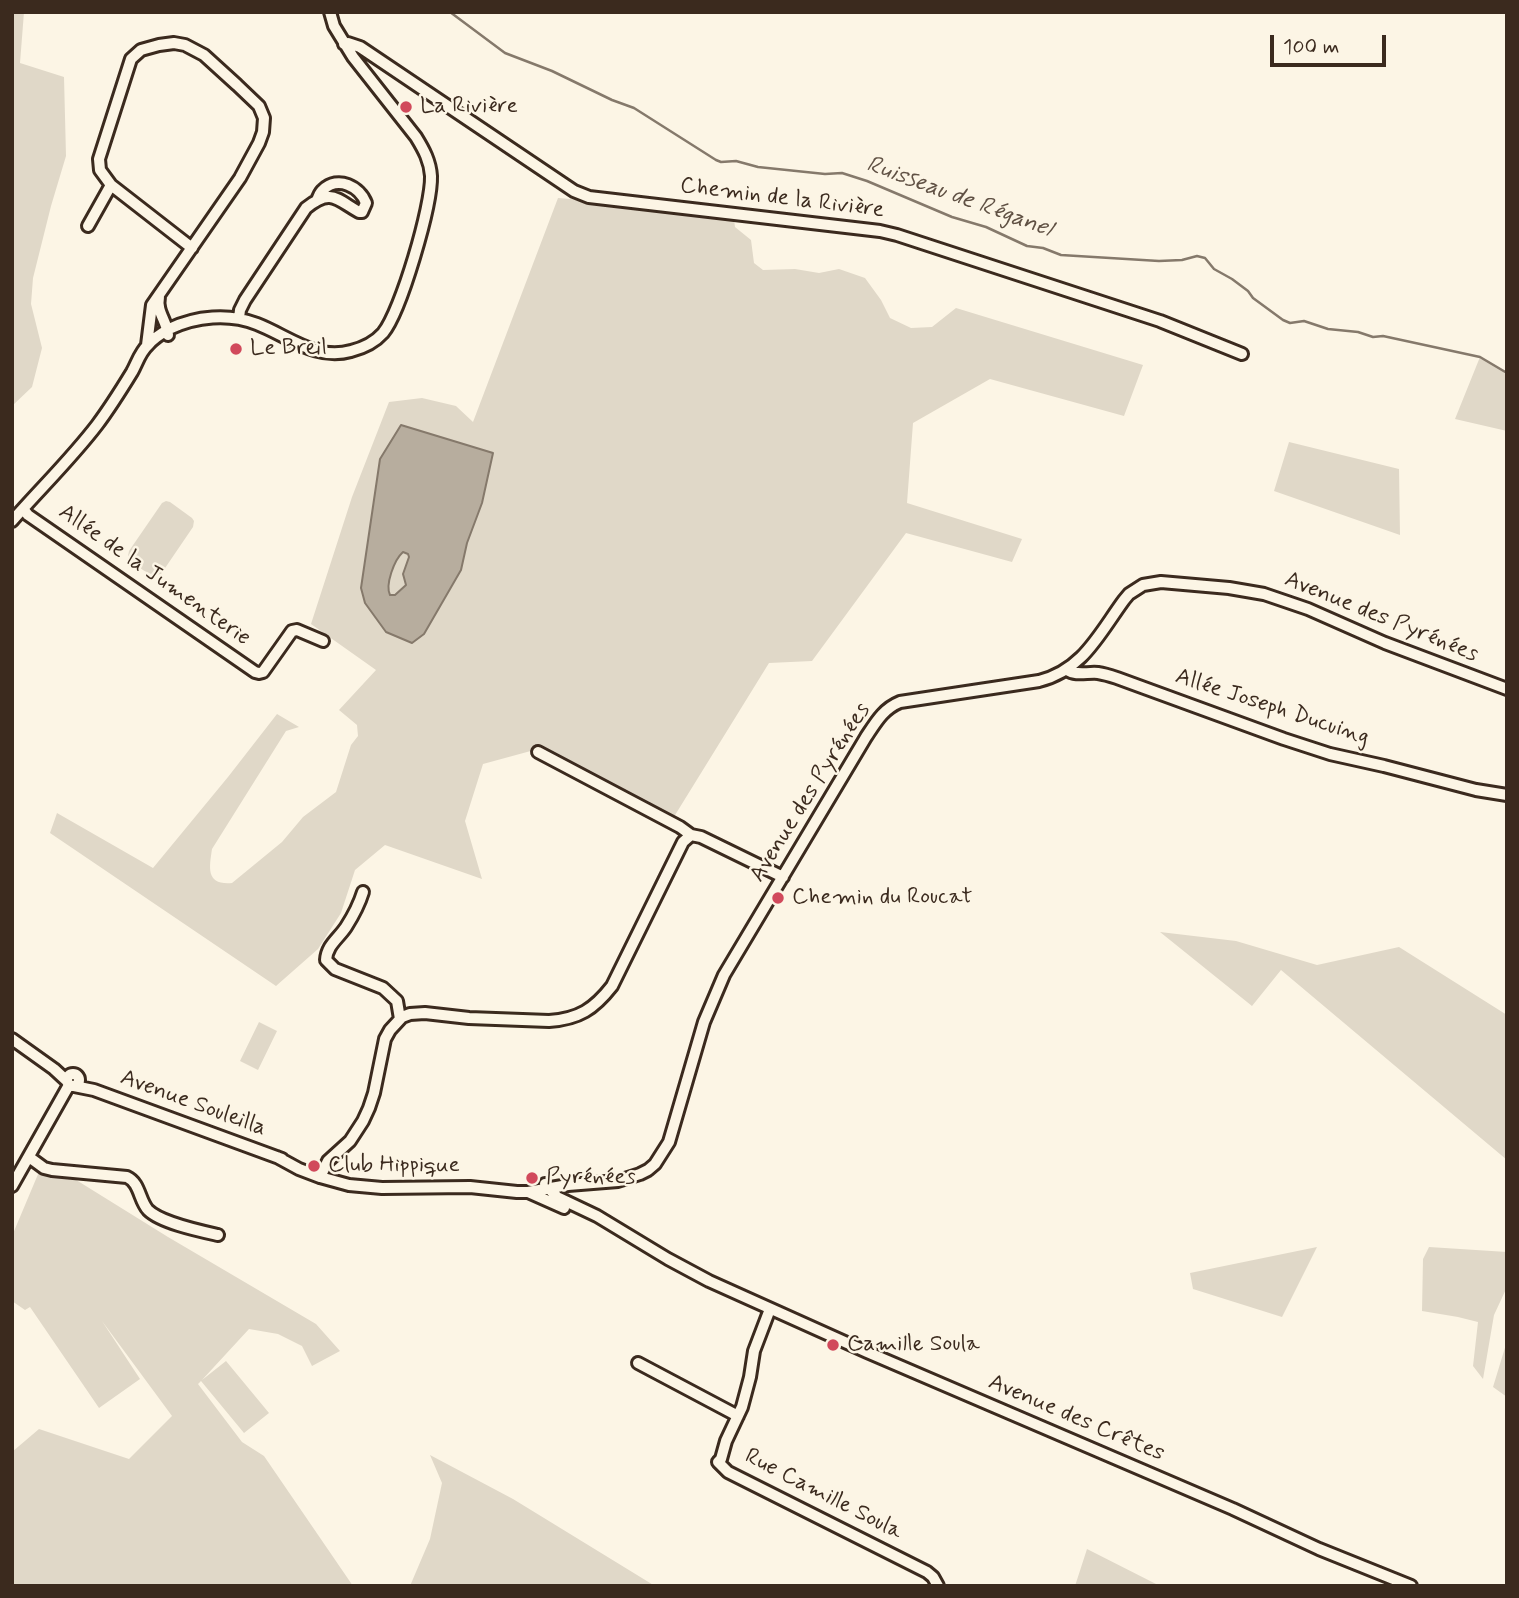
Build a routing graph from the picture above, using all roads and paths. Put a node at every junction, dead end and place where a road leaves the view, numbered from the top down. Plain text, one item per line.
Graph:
1 (330, 12) edge
2 (344, 44) junction
3 (111, 185) junction
4 (317, 200) dead end
5 (88, 226) dead end
6 (192, 248) junction
7 (160, 294) junction
8 (152, 311) junction
9 (239, 318) junction
10 (166, 334) junction
11 (147, 345) junction
12 (1242, 354) dead end
13 (133, 370) junction
14 (23, 509) junction
15 (12, 521) edge
16 (323, 641) dead end
17 (1067, 670) junction
18 (1507, 689) edge
19 (538, 752) dead end
20 (1507, 795) edge
21 (691, 835) junction
22 (783, 877) junction
23 (363, 892) dead end
24 (400, 1020) junction
25 (12, 1039) edge
26 (72, 1081) junction
27 (29, 1157) junction
28 (322, 1175) junction
29 (604, 1183) junction
30 (568, 1185) junction
31 (12, 1186) edge
32 (424, 1186) junction
33 (545, 1190) junction
34 (528, 1192) joint
35 (566, 1202) junction
36 (615, 1227) junction
37 (218, 1235) dead end
38 (770, 1309) junction
39 (638, 1363) dead end
40 (737, 1416) junction
41 (938, 1586) edge
42 (1411, 1586) edge

1 - 2 street
2 - 9 street
2 - 12 street, Chemin de la Rivière
3 - 5 street
3 - 6 street
3 - 6 street
4 - 9 street
6 - 7 street
7 - 8 street
7 - 10 street
8 - 10 street
8 - 11 street
9 - 10 street
10 - 11 street
10 - 13 street
11 - 13 street
13 - 14 street
14 - 15 street
14 - 16 street, Allée de la Jumenterie
17 - 18 street, Avenue des Pyrénées
17 - 20 street, Allée Joseph Ducuing
17 - 22 street, Avenue des Pyrénées
19 - 21 street
21 - 22 street
21 - 24 street
22 - 29 street, Avenue des Pyrénées
23 - 24 street
24 - 28 street
25 - 26 street
26 - 27 street
26 - 28 street, Avenue Souleilla
27 - 31 street
27 - 37 street
28 - 32 street, Avenue des Pyrénées
29 - 30 street, Avenue des Pyrénées
29 - 33 street, Avenue des Pyrénées
30 - 33 street, Avenue des Pyrénées
30 - 35 street
32 - 33 street, Avenue des Pyrénées
32 - 34 street, Avenue des Pyrénées
33 - 34 street, Avenue des Crêtes
33 - 35 street, Avenue des Crêtes
33 - 36 street, Avenue des Crêtes
35 - 36 street, Avenue des Crêtes
36 - 38 street, Avenue des Crêtes
38 - 40 street, Rue Camille Soula
38 - 42 street, Avenue des Crêtes
39 - 40 street
40 - 41 street, Rue Camille Soula

